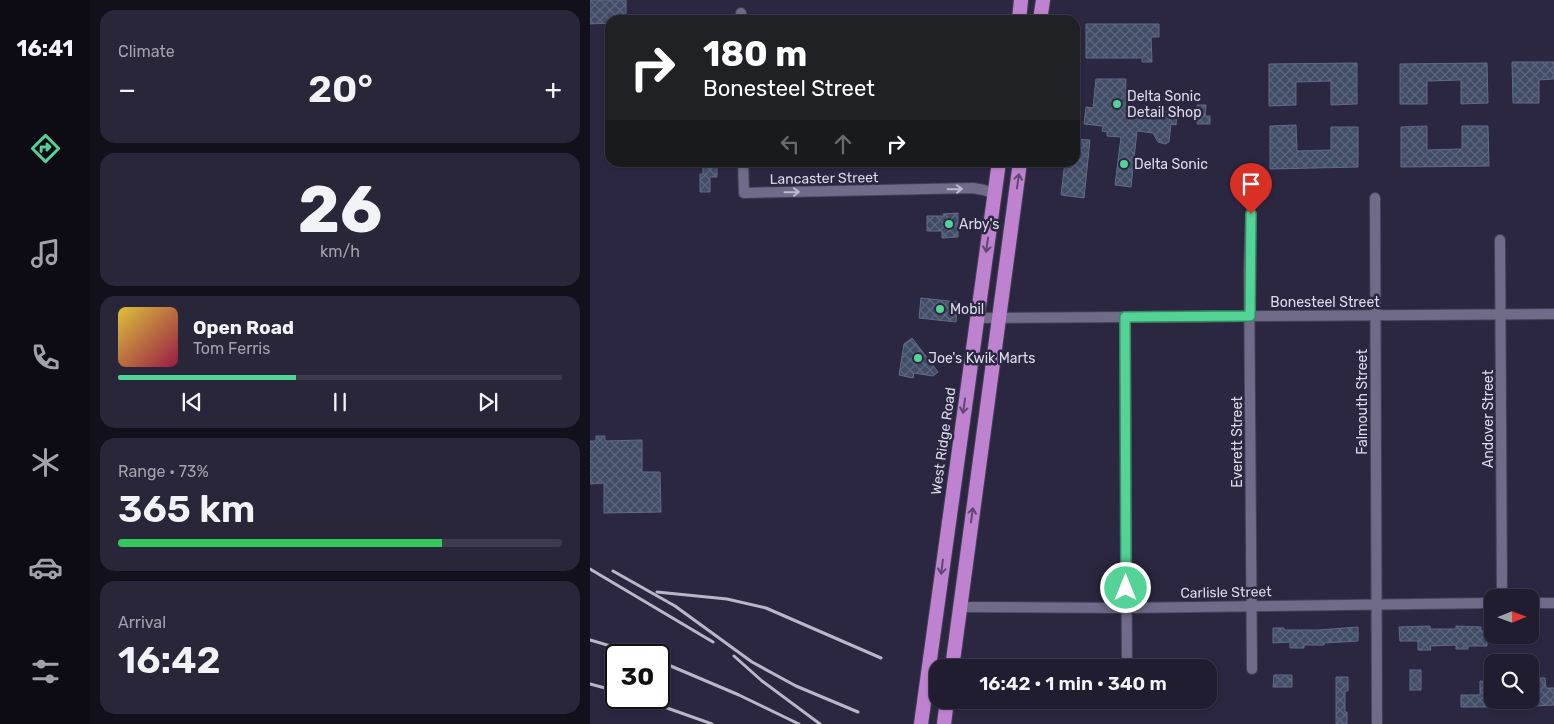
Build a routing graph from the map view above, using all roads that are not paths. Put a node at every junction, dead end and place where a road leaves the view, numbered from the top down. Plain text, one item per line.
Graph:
1 (1021, 0) edge
2 (1043, 0) edge
3 (1020, 15) edge
4 (1041, 15) edge
5 (743, 167) edge
6 (998, 167) edge
7 (1019, 167) edge
8 (995, 194) junction
9 (1375, 198) dead end
10 (1251, 214) dead end
11 (1500, 240) dead end
12 (1502, 314) junction
13 (1554, 314) edge
14 (1375, 315) junction
15 (1250, 316) junction
16 (1125, 317) junction
17 (977, 318) junction
18 (998, 318) junction
19 (1502, 589) edge
20 (1539, 603) edge
21 (1554, 603) edge
22 (1484, 604) edge
23 (1377, 605) junction
24 (1252, 606) junction
25 (960, 607) junction
26 (1126, 608) junction
27 (953, 659) edge
28 (1127, 659) edge
29 (1252, 669) dead end
30 (946, 709) edge
31 (921, 724) edge
32 (944, 724) edge
33 (1378, 724) edge

1 - 3 highway
2 - 4 highway
5 -> 8 street, Lancaster Street
6 - 8 highway, West Ridge Road
18 -> 7 highway
8 -> 17 highway, West Ridge Road
9 - 14 street, Falmouth Street
10 - 15 street, Everett Street
11 - 12 street, Andover Street
12 - 13 street, Bonesteel Street
12 - 14 street, Bonesteel Street
12 - 19 street, Andover Street
14 - 15 street, Bonesteel Street
14 - 23 street, Falmouth Street
15 - 16 street, Bonesteel Street
15 - 24 street, Everett Street
16 - 18 street, Bonesteel Street
16 - 26 street
17 - 18 street, Bonesteel Street
17 -> 31 highway, West Ridge Road
25 -> 18 highway
20 - 21 street
22 - 23 street, Carlisle Street
23 - 24 street, Carlisle Street
23 - 33 street, Falmouth Street
24 - 26 street, Carlisle Street
24 - 29 street, Everett Street
25 - 26 street, Carlisle Street
25 - 27 highway
26 - 28 street
30 - 32 highway

